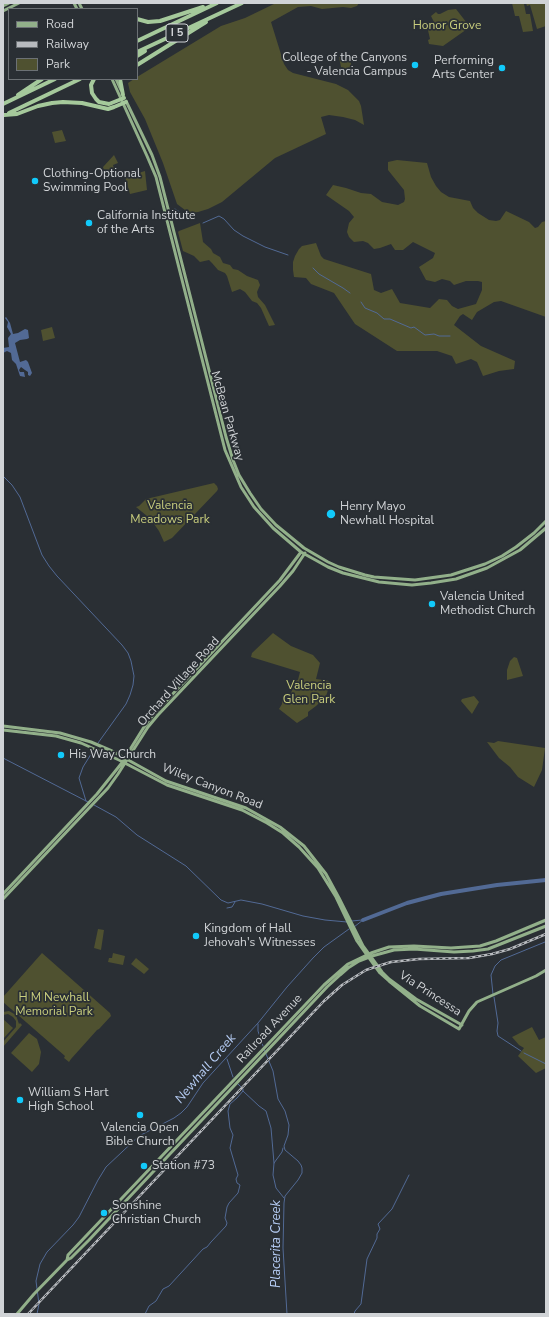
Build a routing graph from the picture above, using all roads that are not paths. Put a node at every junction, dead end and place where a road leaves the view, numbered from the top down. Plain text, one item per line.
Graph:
1 (10, 3) edge
2 (19, 3) edge
3 (242, 3) edge
4 (215, 4) edge
5 (3, 6) edge
6 (9, 8) edge
7 (218, 14) junction
8 (138, 19) edge
9 (138, 41) edge
10 (157, 43) junction
11 (138, 52) edge
12 (138, 55) edge
13 (138, 64) edge
14 (40, 80) edge
15 (53, 80) edge
16 (78, 80) edge
17 (94, 80) edge
18 (113, 80) edge
19 (116, 80) edge
20 (120, 80) edge
21 (123, 99) junction
22 (10, 101) junction
23 (3, 104) edge
24 (4, 115) edge
25 (147, 156) junction
26 (156, 166) junction
27 (185, 283) junction
28 (254, 507) junction
29 (261, 509) junction
30 (546, 521) edge
31 (546, 528) edge
32 (304, 551) junction
33 (3, 726) edge
34 (3, 730) edge
35 (125, 760) junction
36 (79, 816) junction
37 (3, 894) edge
38 (3, 899) edge
39 (546, 920) edge
40 (546, 926) edge
41 (546, 970) edge
42 (389, 980) junction
43 (462, 1025) junction
44 (269, 1046) junction
45 (261, 1054) junction
46 (212, 1104) junction
47 (204, 1117) junction
48 (67, 1260) junction
49 (17, 1314) edge

1 - 5 main road
2 - 6 main road
3 - 7 highway, I 5
4 - 8 highway
4 - 9 highway, I 5
7 - 10 highway, I 5
7 - 13 highway
10 - 11 highway, I 5
10 - 12 highway
14 - 22 highway
15 - 22 highway
16 - 24 highway
17 - 21 highway
18 - 21 main road, McBean Parkway
19 - 21 main road, McBean Parkway
20 - 21 highway
21 - 24 highway
21 - 25 main road, McBean Parkway
21 - 26 main road, McBean Parkway
22 - 23 highway
25 - 26 main road
25 - 27 main road, McBean Parkway
26 - 27 main road, McBean Parkway
27 - 28 main road, McBean Parkway
27 - 29 main road, McBean Parkway
28 - 29 main road
28 - 32 main road, McBean Parkway
29 - 32 main road, McBean Parkway
30 - 32 main road, McBean Parkway
31 - 32 main road, McBean Parkway
32 - 35 main road, Orchard Village Road
33 - 35 main road, Wiley Canyon Road
34 - 35 main road, Wiley Canyon Road
35 - 36 main road, Orchard Village Road
35 - 42 main road, Wiley Canyon Road
36 - 37 main road, Orchard Village Road
36 - 38 main road, Orchard Village Road
39 - 44 main road, Railroad Avenue
40 - 44 main road, Railroad Avenue
41 - 43 main road
42 - 43 main road, Via Princessa
42 - 43 main road, Via Princessa
44 - 45 main road, Railroad Avenue
45 - 46 main road, Railroad Avenue
45 - 47 main road, Railroad Avenue
46 - 47 main road
46 - 48 main road, Railroad Avenue
47 - 48 main road, Railroad Avenue
48 - 49 main road, Railroad Avenue

